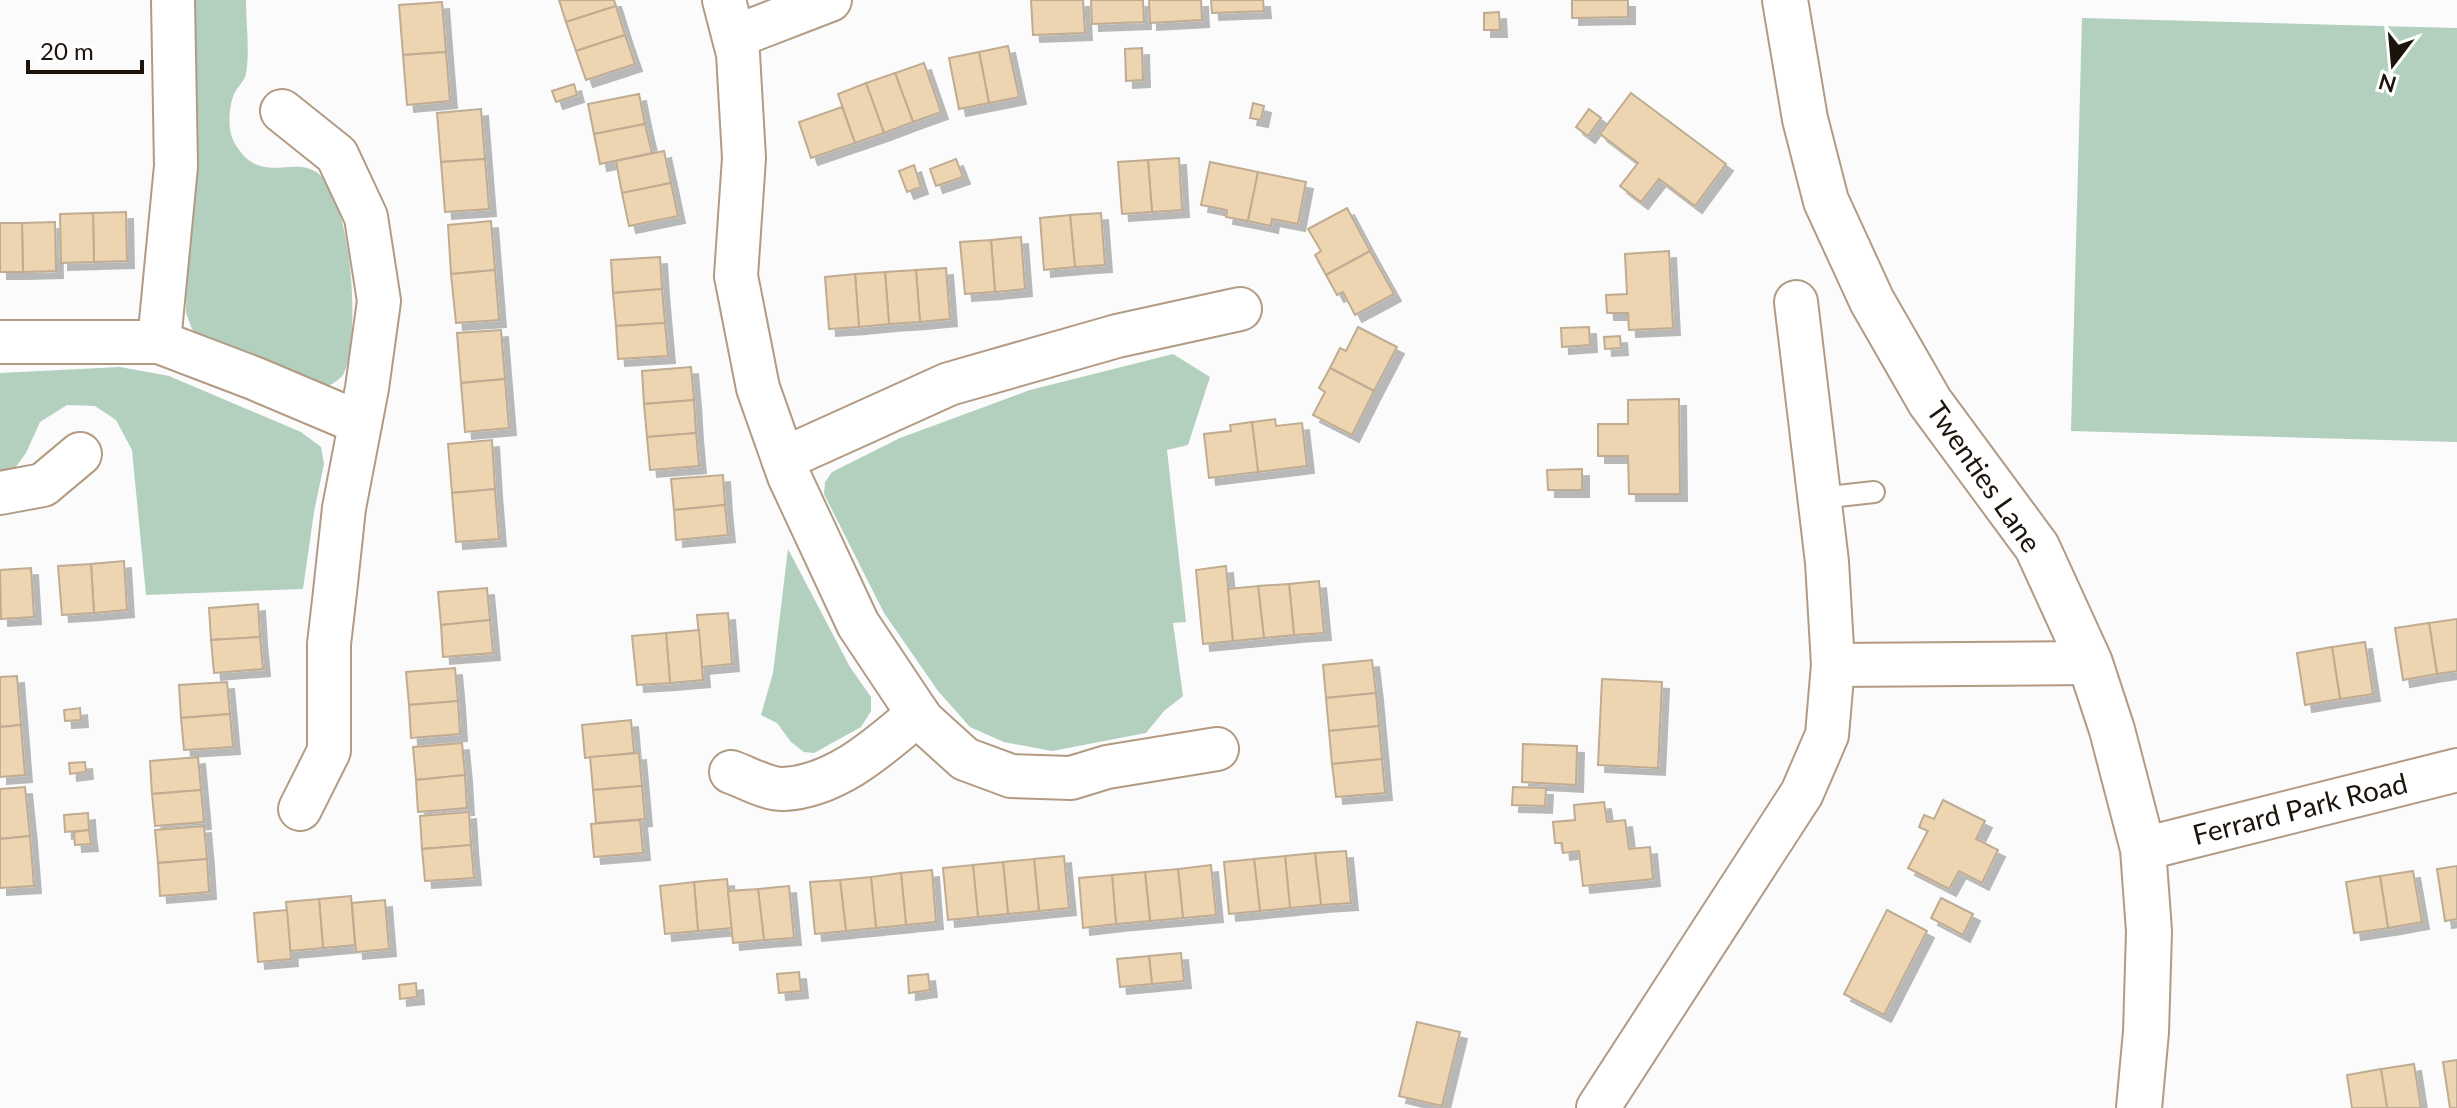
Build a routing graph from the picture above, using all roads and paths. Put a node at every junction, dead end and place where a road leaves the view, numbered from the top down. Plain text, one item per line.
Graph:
1 (173, 0) edge
2 (830, 0) edge
3 (1785, 0) edge
4 (729, 18) edge
5 (282, 111) dead end
6 (1796, 302) dead end
7 (1240, 309) dead end
8 (0, 342) edge
9 (159, 342) junction
10 (360, 423) junction
11 (80, 454) dead end
12 (783, 459) junction
13 (1874, 492) dead end
14 (0, 493) edge
15 (1820, 498) junction
16 (2090, 663) junction
17 (1833, 665) junction
18 (918, 714) junction
19 (1217, 749) dead end
20 (2457, 770) edge
21 (731, 772) dead end
22 (300, 809) dead end
23 (2143, 849) junction
24 (1598, 1108) edge
25 (2139, 1108) edge

1 - 9 street
2 - 4 street
3 - 16 street, Twenties Lane
4 - 12 street
5 - 10 street
6 - 15 street
7 - 12 street
8 - 9 street
9 - 10 street
10 - 22 street
11 - 14 street
12 - 18 street
13 - 15 lane
15 - 17 street
16 - 17 street
16 - 23 street, Twenties Lane
17 - 24 street
18 - 19 street
18 - 21 street
20 - 23 street, Ferrard Park Road
23 - 25 street, Twenties Lane

